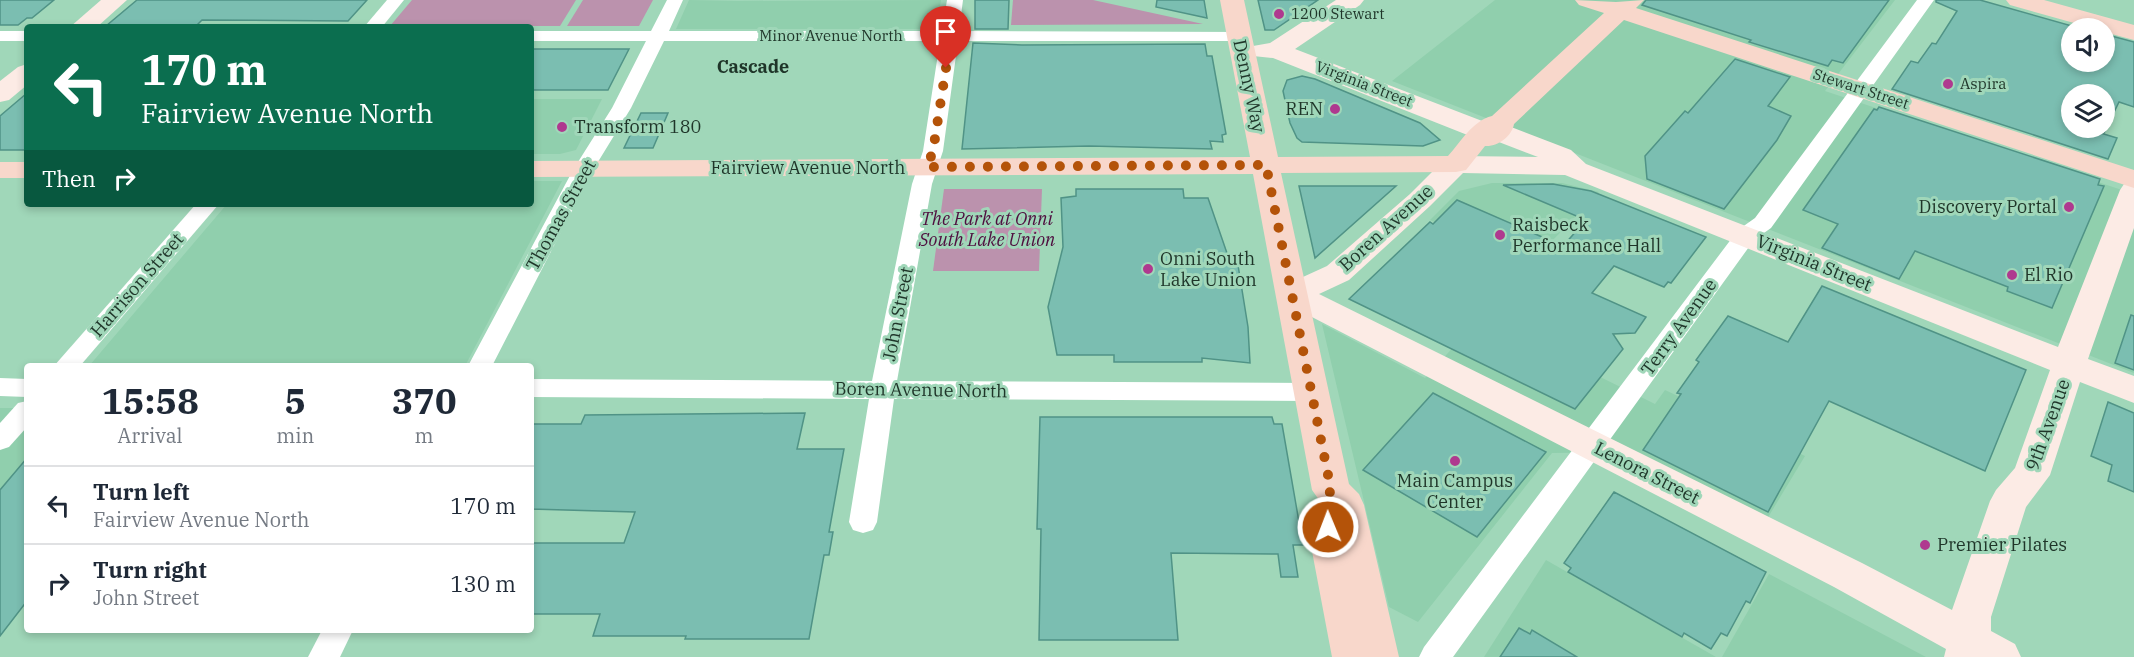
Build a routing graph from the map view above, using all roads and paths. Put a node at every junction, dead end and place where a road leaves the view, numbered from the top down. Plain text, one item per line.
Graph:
1 (115, 0) edge
2 (396, 0) edge
3 (675, 0) edge
4 (955, 0) edge
5 (1232, 0) edge
6 (1352, 0) edge
7 (1587, 0) edge
8 (1926, 0) edge
9 (2018, 0) edge
10 (1626, 5) edge
11 (86, 24) edge
12 (376, 24) edge
13 (2134, 33) edge
14 (0, 36) edge
15 (24, 36) edge
16 (534, 36) edge
17 (657, 36) junction
18 (950, 36) junction
19 (1240, 43) junction
20 (1276, 50) junction
21 (24, 74) edge
22 (1860, 88) junction
23 (0, 94) edge
24 (1482, 140) junction
25 (1266, 165) junction
26 (927, 167) junction
27 (0, 170) edge
28 (24, 170) edge
29 (534, 170) edge
30 (583, 170) junction
31 (1576, 170) junction
32 (2134, 179) edge
33 (2134, 190) edge
34 (205, 207) edge
35 (1746, 236) junction
36 (1292, 294) junction
37 (69, 363) edge
38 (482, 363) edge
39 (2069, 365) junction
40 (0, 387) edge
41 (24, 388) edge
42 (534, 388) edge
43 (883, 390) junction
44 (2134, 390) edge
45 (1312, 392) junction
46 (24, 413) edge
47 (0, 440) edge
48 (1592, 445) junction
49 (1331, 490) junction
50 (863, 522) dead end
51 (336, 633) edge
52 (1978, 652) edge
53 (324, 657) edge
54 (1353, 657) edge
55 (1378, 657) edge
56 (1435, 657) edge

1 - 11 street
2 - 12 street
3 - 17 street, Thomas Street
4 - 18 street, John Street
5 - 19 main road, Denny Way
6 - 20 street
7 - 10 main road, Stewart Street
8 - 22 street, Terry Avenue
9 - 13 main road
10 - 22 main road, Stewart Street
10 - 24 main road, Boren Avenue
14 - 15 street
16 - 17 street, Minor Avenue North
17 - 18 street, Minor Avenue North
17 - 30 street, Thomas Street
18 - 19 street, Minor Avenue North
18 - 26 street, John Street
19 - 20 street
19 - 25 main road, Denny Way
20 - 24 street, Virginia Street
21 - 23 street
22 - 32 main road, Stewart Street
22 - 35 street, Terry Avenue
24 - 25 main road, Fairview Avenue North
24 - 31 street
24 - 31 street, Virginia Street
24 - 36 street, Boren Avenue
25 - 26 main road, Fairview Avenue North
25 - 36 main road, Denny Way
26 - 30 main road, Fairview Avenue North
26 - 43 street, John Street
27 - 28 main road
29 - 30 main road, Fairview Avenue North
30 - 38 street, Thomas Street
31 - 35 street, Virginia Street
33 - 39 street, 9th Avenue
34 - 37 street, Harrison Street
35 - 39 street, Virginia Street
35 - 48 street, Terry Avenue
36 - 45 main road, Denny Way
36 - 48 street, Lenora Street
39 - 44 street, Virginia Street
39 - 52 street, 9th Avenue
40 - 41 street
42 - 43 street, Boren Avenue North
43 - 45 street, Boren Avenue North
43 - 50 street, John Street
45 - 49 main road, Denny Way
46 - 47 street
48 - 52 street, Lenora Street
48 - 56 street, Terry Avenue
49 - 54 main road, Denny Way
49 - 55 main road, Denny Way
51 - 53 street

